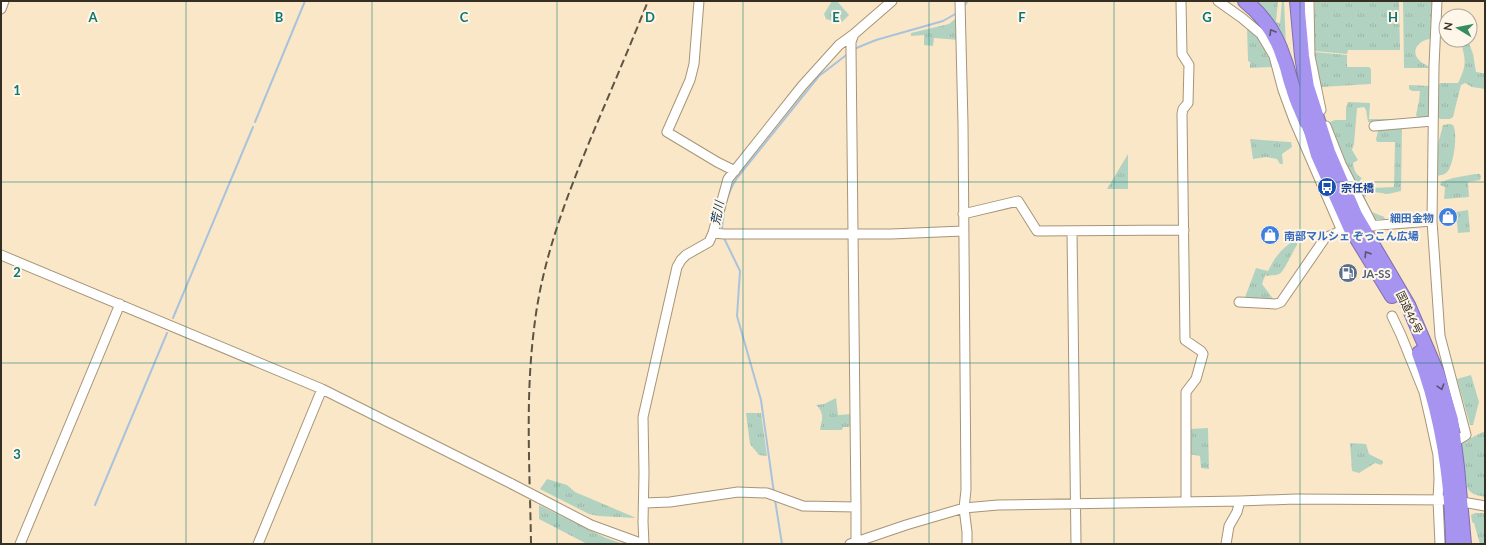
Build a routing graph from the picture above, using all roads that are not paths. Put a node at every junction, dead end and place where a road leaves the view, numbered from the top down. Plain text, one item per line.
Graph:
1 (4, 1) edge
2 (699, 1) edge
3 (892, 1) edge
4 (1180, 1) edge
5 (1218, 1) edge
6 (1245, 1) edge
7 (1288, 1) edge
8 (1297, 1) edge
9 (1309, 1) edge
10 (1437, 1) edge
11 (960, 2) edge
12 (1, 9) edge
13 (854, 34) junction
14 (1433, 121) junction
15 (1374, 126) dead end
16 (1311, 134) junction
17 (735, 171) junction
18 (963, 214) junction
19 (1432, 221) junction
20 (1357, 228) junction
21 (1184, 230) junction
22 (963, 231) junction
23 (1072, 231) junction
24 (719, 234) junction
25 (853, 234) junction
26 (1, 255) edge
27 (1239, 302) dead end
28 (120, 304) junction
29 (1392, 316) dead end
30 (322, 389) junction
31 (1454, 442) junction
32 (1450, 500) junction
33 (1186, 501) junction
34 (1240, 501) junction
35 (644, 503) junction
36 (1076, 503) junction
37 (1485, 506) edge
38 (856, 507) junction
39 (964, 508) junction
40 (641, 543) edge
41 (20, 544) edge
42 (258, 544) edge
43 (854, 544) edge
44 (967, 544) edge
45 (1076, 544) edge
46 (1226, 544) edge
47 (1440, 544) edge
48 (1453, 544) edge
49 (1464, 544) edge

1 - 12 street
2 - 17 street
3 - 13 street
4 - 21 street
5 - 20 street
16 -> 6 highway
7 - 16 highway, 国道46号
8 - 20 highway, 国道46号
9 - 20 street
10 - 14 street
11 - 18 street
13 - 17 street
13 - 25 street
14 - 15 street
14 - 19 street
16 - 20 highway, 国道46号
17 - 24 street
18 - 22 street
18 - 23 street
19 - 20 street
19 - 31 street
20 - 27 street
20 -> 31 highway, 国道46号
32 -> 20 highway, 国道46号
21 - 23 street
21 - 33 street
22 - 25 street
22 - 39 street
23 - 36 street
24 - 25 street
24 - 35 street
25 - 38 street
26 - 28 street
28 - 30 street
28 - 41 street
29 - 32 street
30 - 40 street, bridge
30 - 42 street
31 - 32 highway, 国道46号
32 - 34 street
32 - 37 street
32 - 47 street
32 - 48 highway, 国道46号
32 - 49 highway, 国道46号
33 - 34 street
33 - 36 street
34 - 46 street
35 - 38 street
35 - 40 street
36 - 39 street
36 - 45 street
38 - 43 street
39 - 43 street
39 - 44 street

